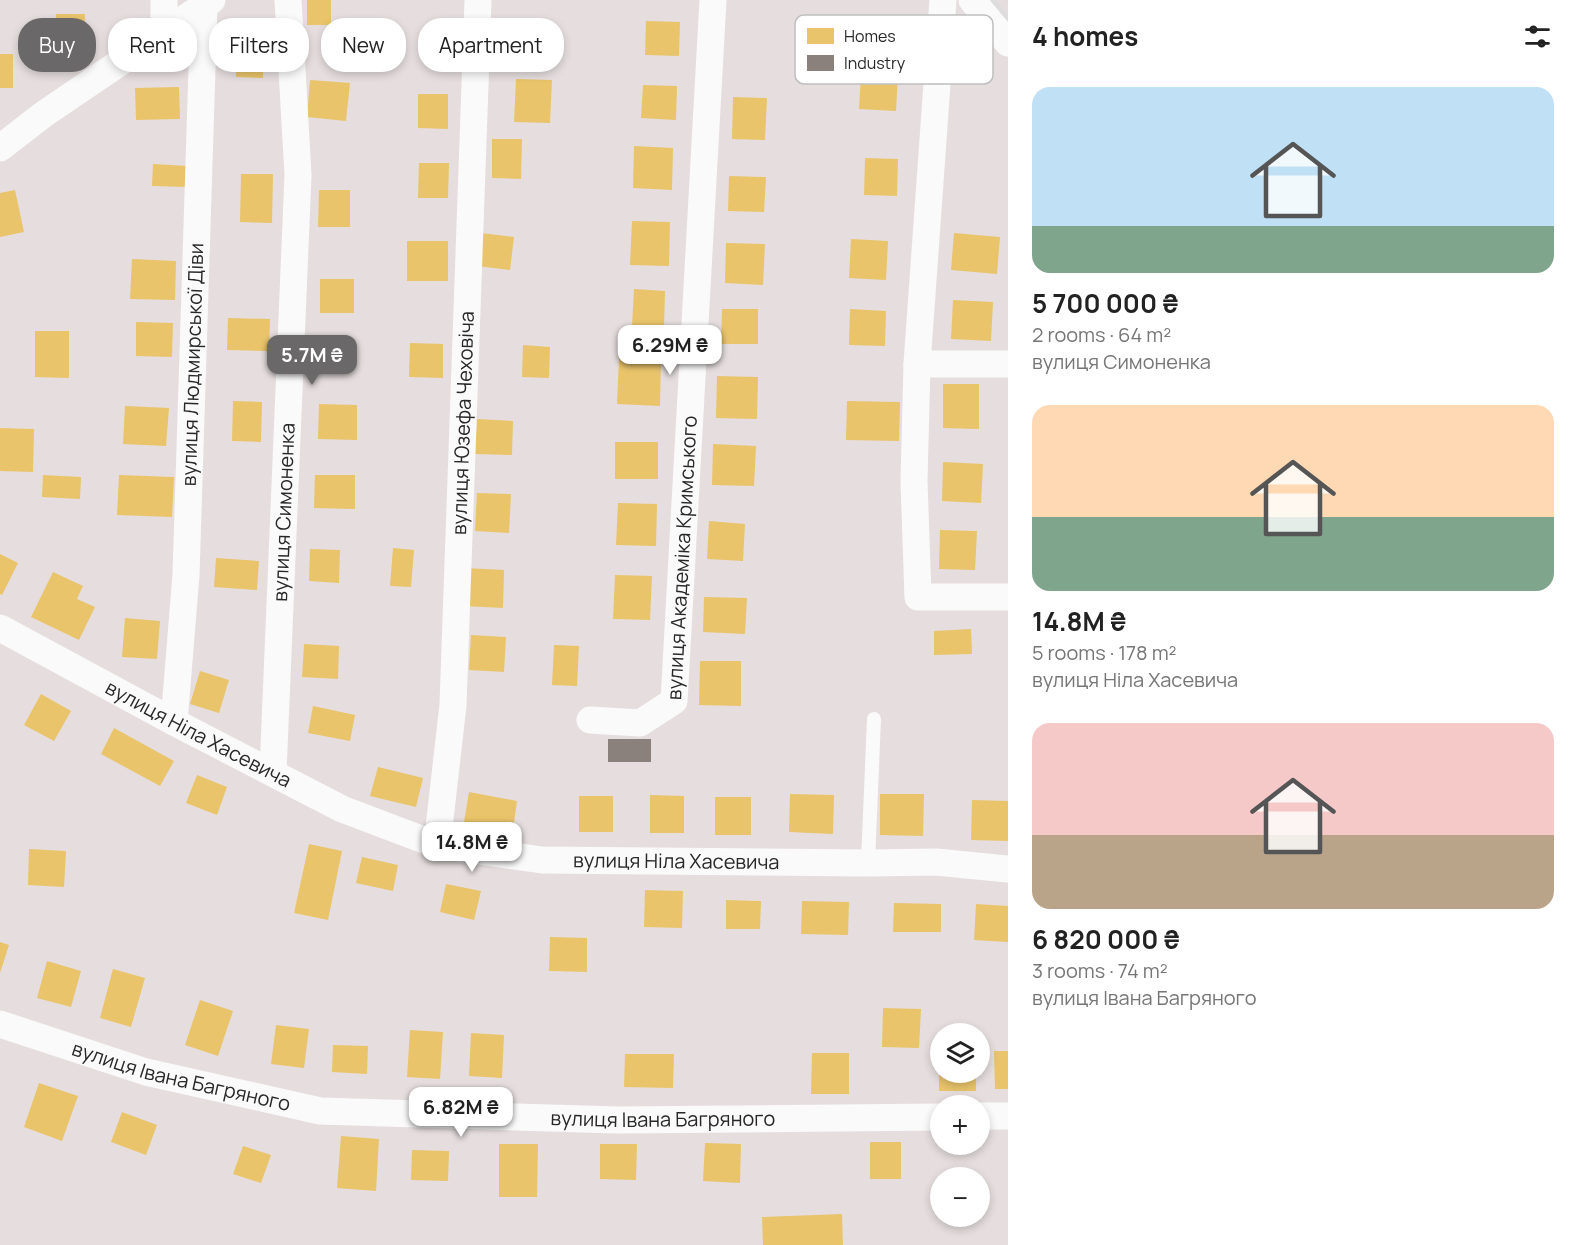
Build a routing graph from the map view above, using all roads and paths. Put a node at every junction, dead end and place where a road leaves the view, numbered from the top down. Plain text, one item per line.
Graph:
1 (164, 0) edge
2 (288, 0) edge
3 (478, 0) edge
4 (713, 0) edge
5 (943, 0) edge
6 (972, 0) edge
7 (208, 3) edge
8 (942, 15) edge
9 (985, 15) edge
10 (164, 18) edge
11 (185, 18) edge
12 (993, 24) edge
13 (1008, 42) edge
14 (108, 70) edge
15 (937, 84) edge
16 (0, 147) edge
17 (917, 364) junction
18 (1008, 364) edge
19 (1008, 597) edge
20 (0, 628) edge
21 (874, 719) dead end
22 (590, 720) dead end
23 (174, 722) junction
24 (273, 772) junction
25 (437, 845) junction
26 (868, 863) junction
27 (1008, 869) edge
28 (0, 1024) edge
29 (990, 1116) edge
30 (1008, 1116) edge
31 (930, 1117) edge

1 - 10 street
2 - 24 street, вулиця Симоненка
3 - 25 street, вулиця Юзефа Чеховіча
4 - 22 street, вулиця Академіка Кримського
5 - 8 street
6 - 9 street
7 - 11 street
7 - 23 street, вулиця Людмирської Діви
12 - 13 street
14 - 16 street
15 - 17 street
17 - 18 street
17 - 19 street
20 - 23 street, вулиця Ніла Хасевича
21 - 26 lane
23 - 24 street, вулиця Ніла Хасевича
24 - 25 street, вулиця Ніла Хасевича
25 - 26 street, вулиця Ніла Хасевича
26 - 27 street, вулиця Ніла Хасевича
28 - 31 street, вулиця Івана Багряного
29 - 30 street

